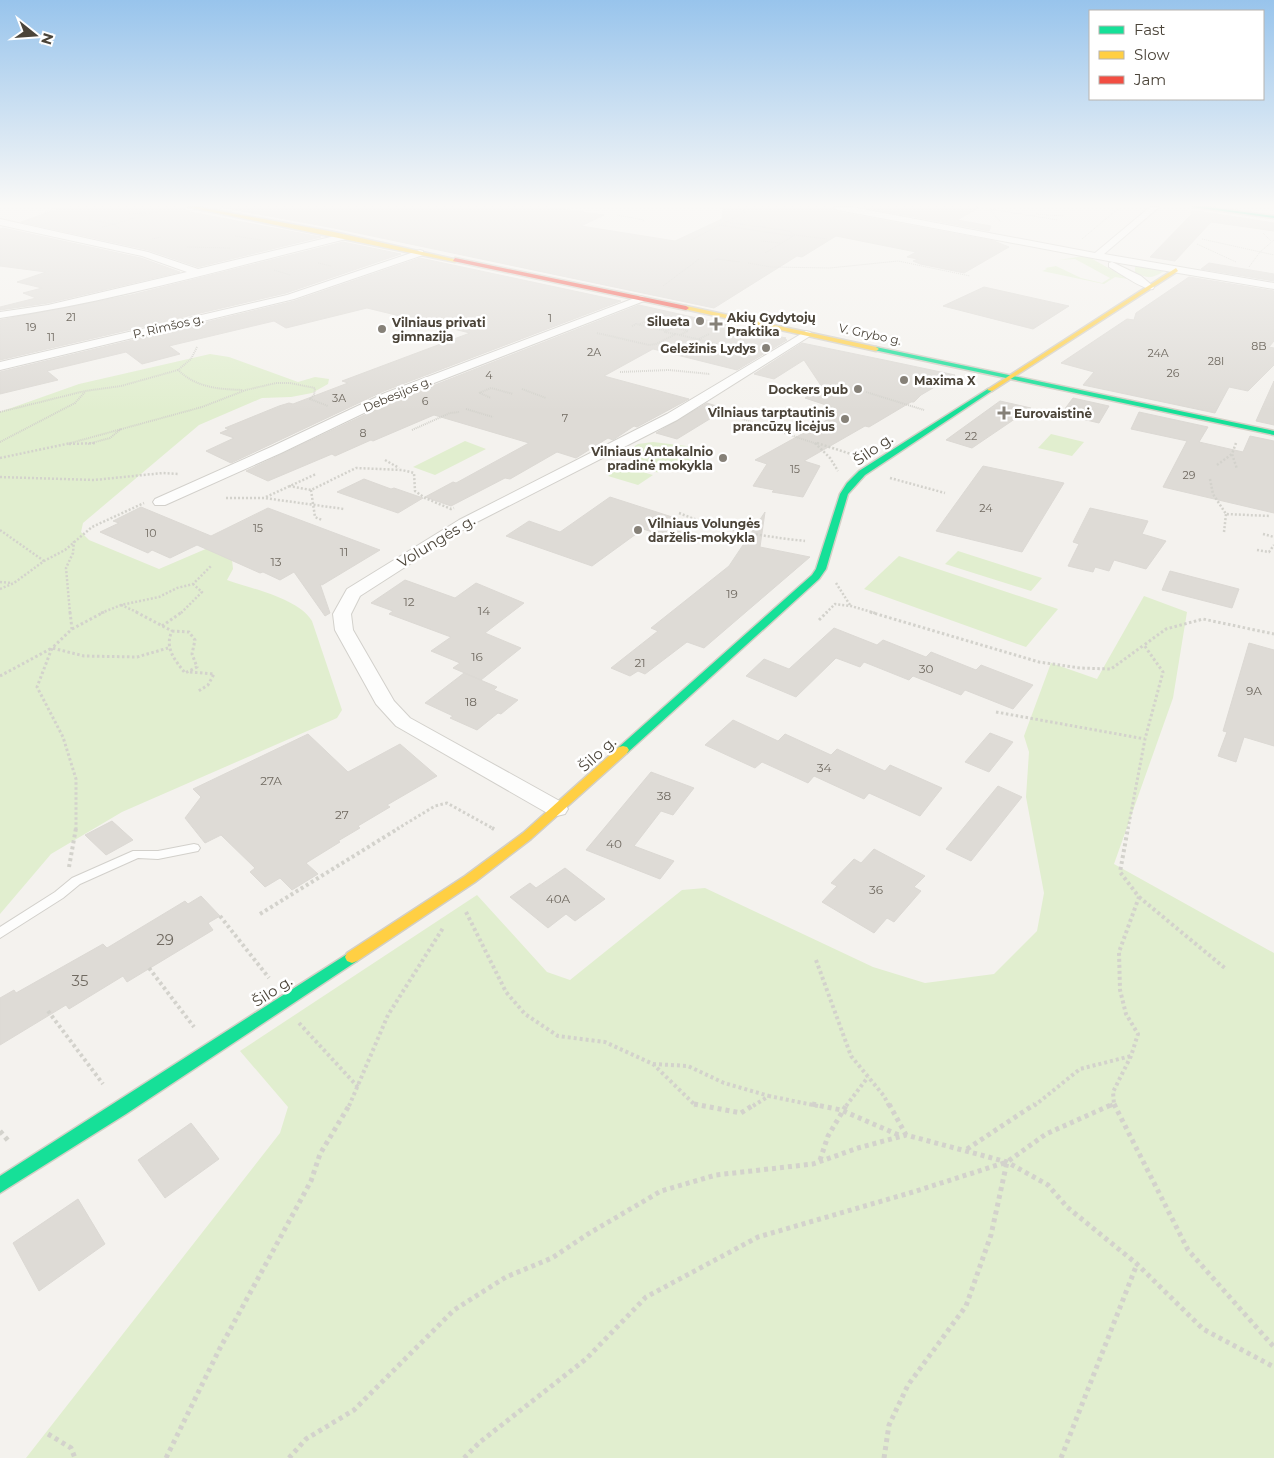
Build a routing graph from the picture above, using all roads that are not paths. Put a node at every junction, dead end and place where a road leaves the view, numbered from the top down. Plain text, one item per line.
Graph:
1 (190, 275) edge
2 (355, 275) edge
3 (525, 275) edge
4 (1133, 275) edge
5 (1168, 275) edge
6 (1207, 275) edge
7 (1137, 278) junction
8 (1160, 280) junction
9 (1274, 286) edge
10 (1149, 287) junction
11 (640, 299) junction
12 (0, 314) edge
13 (806, 334) junction
14 (0, 366) edge
15 (1009, 378) junction
16 (1274, 432) edge
17 (160, 502) road end
18 (557, 809) junction
19 (194, 848) dead end
20 (0, 933) edge
21 (0, 1185) edge

1 - 12 street
2 - 14 street, P. Rimšos g.
3 - 11 street, V. Grybo g.
4 - 7 street
5 - 8 street, Šilo g.
6 - 9 street
7 - 8 street
7 - 10 street
8 - 10 street, Šilo g.
10 - 15 street, Šilo g.
11 - 13 street, V. Grybo g.
11 - 17 street, Debesijos g.
13 - 15 street, V. Grybo g.
13 - 18 street, Volungės g.
15 - 16 street, V. Grybo g.
15 - 18 street, Šilo g.
18 - 21 street, Šilo g.
19 - 20 lane

